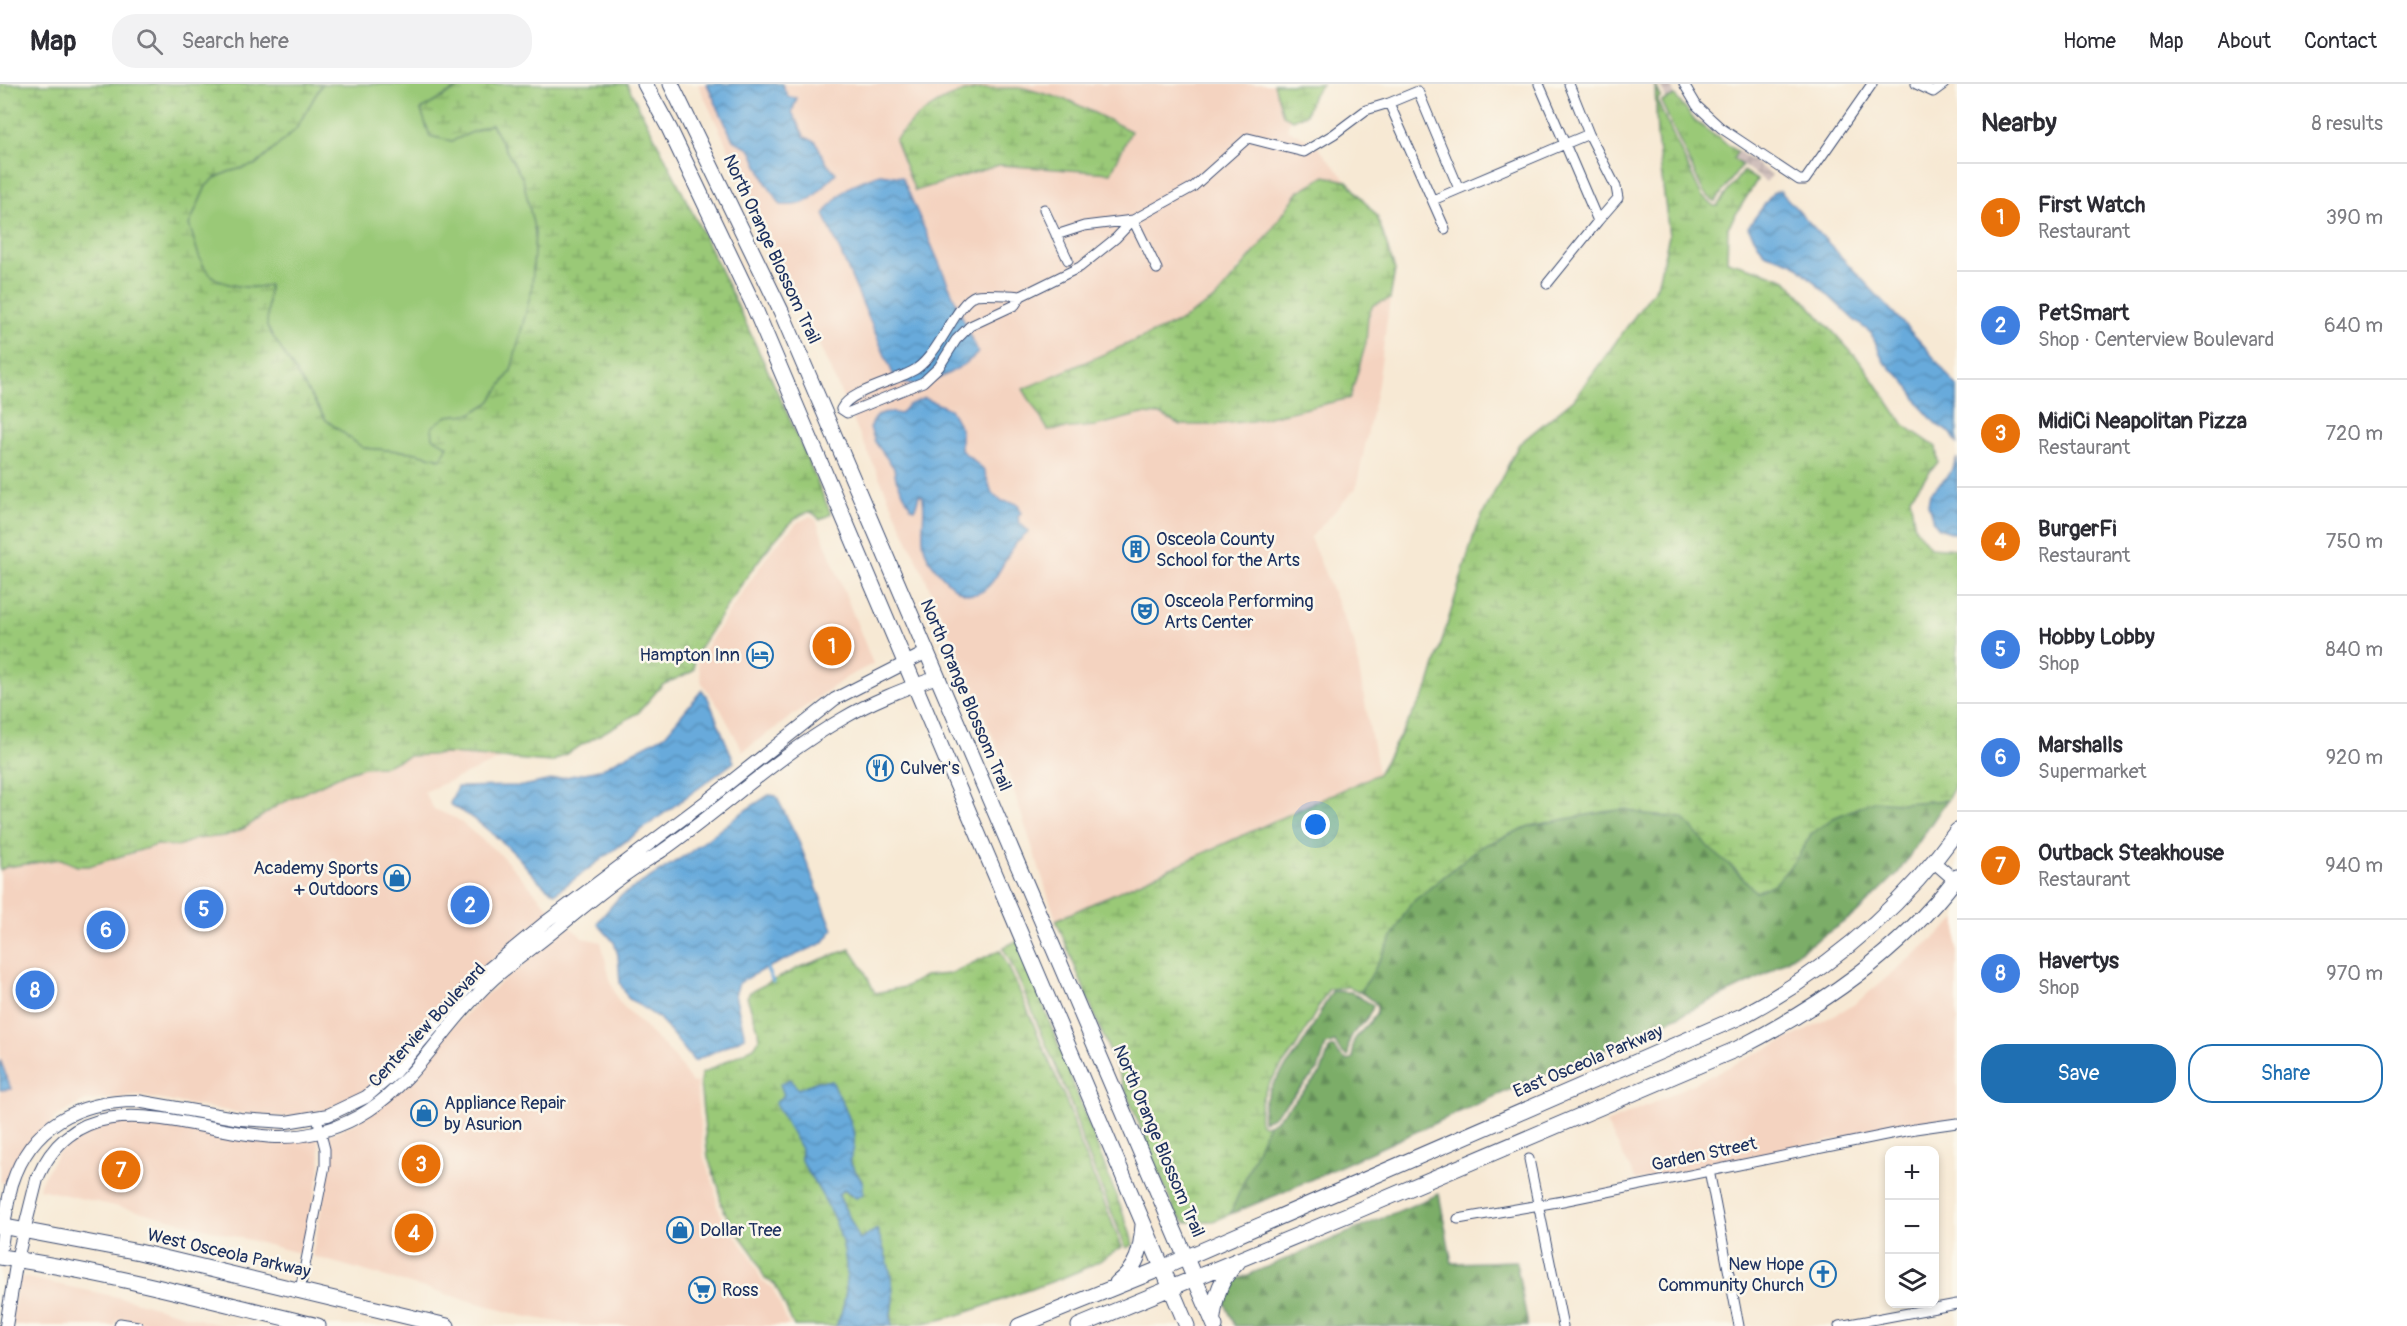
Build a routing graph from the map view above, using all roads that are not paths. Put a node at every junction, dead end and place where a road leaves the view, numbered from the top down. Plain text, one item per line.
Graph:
1 (645, 84) edge
2 (1539, 84) edge
3 (1569, 84) edge
4 (1684, 84) edge
5 (1872, 84) edge
6 (1916, 84) edge
7 (1944, 84) edge
8 (1928, 86) edge
9 (673, 89) edge
10 (1389, 103) junction
11 (1589, 134) junction
12 (1565, 144) junction
13 (1460, 189) junction
14 (1433, 200) junction
15 (1044, 209) dead end
16 (1133, 220) junction
17 (1598, 221) junction
18 (1445, 229) dead end
19 (1056, 235) junction
20 (1068, 260) dead end
21 (1157, 268) dead end
22 (1547, 284) dead end
23 (987, 296) junction
24 (1022, 296) junction
25 (991, 316) junction
26 (954, 320) junction
27 (967, 329) junction
28 (789, 387) junction
29 (823, 410) junction
30 (927, 652) junction
31 (907, 663) junction
32 (937, 677) junction
33 (916, 685) junction
34 (773, 749) junction
35 (782, 760) junction
36 (1957, 831) edge
37 (1934, 862) junction
38 (1956, 880) edge
39 (473, 990) junction
40 (90, 1105) junction
41 (317, 1118) junction
42 (95, 1122) junction
43 (1957, 1123) edge
44 (321, 1132) junction
45 (1529, 1159) dead end
46 (1709, 1170) junction
47 (1538, 1204) junction
48 (1458, 1219) dead end
49 (1143, 1223) junction
50 (2, 1226) edge
51 (24, 1229) junction
52 (0, 1255) edge
53 (1187, 1257) junction
54 (1242, 1258) junction
55 (17, 1259) junction
56 (1162, 1268) junction
57 (1195, 1278) junction
58 (1171, 1288) junction
59 (300, 1290) junction
60 (1108, 1290) junction
61 (1957, 1304) edge
62 (1214, 1323) edge
63 (6, 1326) edge
64 (119, 1326) edge
65 (138, 1326) edge
66 (318, 1326) edge
67 (447, 1326) edge
68 (1019, 1326) edge
69 (1079, 1326) edge
70 (1187, 1326) edge
71 (1563, 1326) edge
72 (1739, 1326) edge
73 (1839, 1326) edge

1 - 28 main road
2 - 12 street
3 - 11 street
4 - 5 street
6 - 8 street
7 - 8 street
9 - 29 main road, North Orange Blossom Trail
10 - 13 street
10 - 14 street
10 - 16 street
11 - 12 street
11 - 17 street
12 - 13 street
12 - 17 street
13 - 14 street
14 - 18 street
15 - 19 street
16 - 19 street
16 - 21 street
16 - 24 street
17 - 22 street
19 - 20 street
23 - 24 street
23 - 25 street
23 - 26 street
24 - 25 street
25 - 27 street
26 - 27 street
26 - 27 street
28 - 29 main road
28 - 31 main road
29 - 30 main road, North Orange Blossom Trail
30 - 31 street, Centerview Boulevard
30 - 32 main road, North Orange Blossom Trail
31 - 33 main road
31 - 34 street, Centerview Boulevard
32 - 33 street, Centerview Boulevard
32 - 53 main road, North Orange Blossom Trail
33 - 35 street, Centerview Boulevard
33 - 49 main road
34 - 35 street
34 - 39 street, Centerview Boulevard
35 - 39 street, Centerview Boulevard
36 - 37 main road, East Osceola Parkway
37 - 38 street
37 - 53 main road, East Osceola Parkway
38 - 54 main road
39 - 41 street, Centerview Boulevard
39 - 44 street, Centerview Boulevard
40 - 41 street, Centerview Boulevard
40 - 42 street
40 - 50 street, Centerview Boulevard
41 - 44 street
42 - 44 street, Centerview Boulevard
42 - 51 street, Centerview Boulevard
43 - 46 street, Garden Street
44 - 59 street
45 - 47 street
46 - 47 street, Garden Street
46 - 72 street
47 - 48 street, Garden Street
47 - 71 street
49 - 56 main road
49 - 60 main road
50 - 51 main road, West Osceola Parkway
50 - 52 street, Centerview Boulevard
51 - 55 street, Centerview Boulevard
51 - 59 main road, West Osceola Parkway
52 - 55 main road
53 - 56 main road, East Osceola Parkway
53 - 57 main road, North Orange Blossom Trail
54 - 57 main road
54 - 62 main road
55 - 63 street, Centerview Boulevard
55 - 66 main road
56 - 58 main road
56 - 60 main road
57 - 58 main road
57 - 62 main road, North Orange Blossom Trail
58 - 69 main road
58 - 70 main road
59 - 67 main road, West Osceola Parkway
60 - 68 main road
61 - 73 street
64 - 65 street

